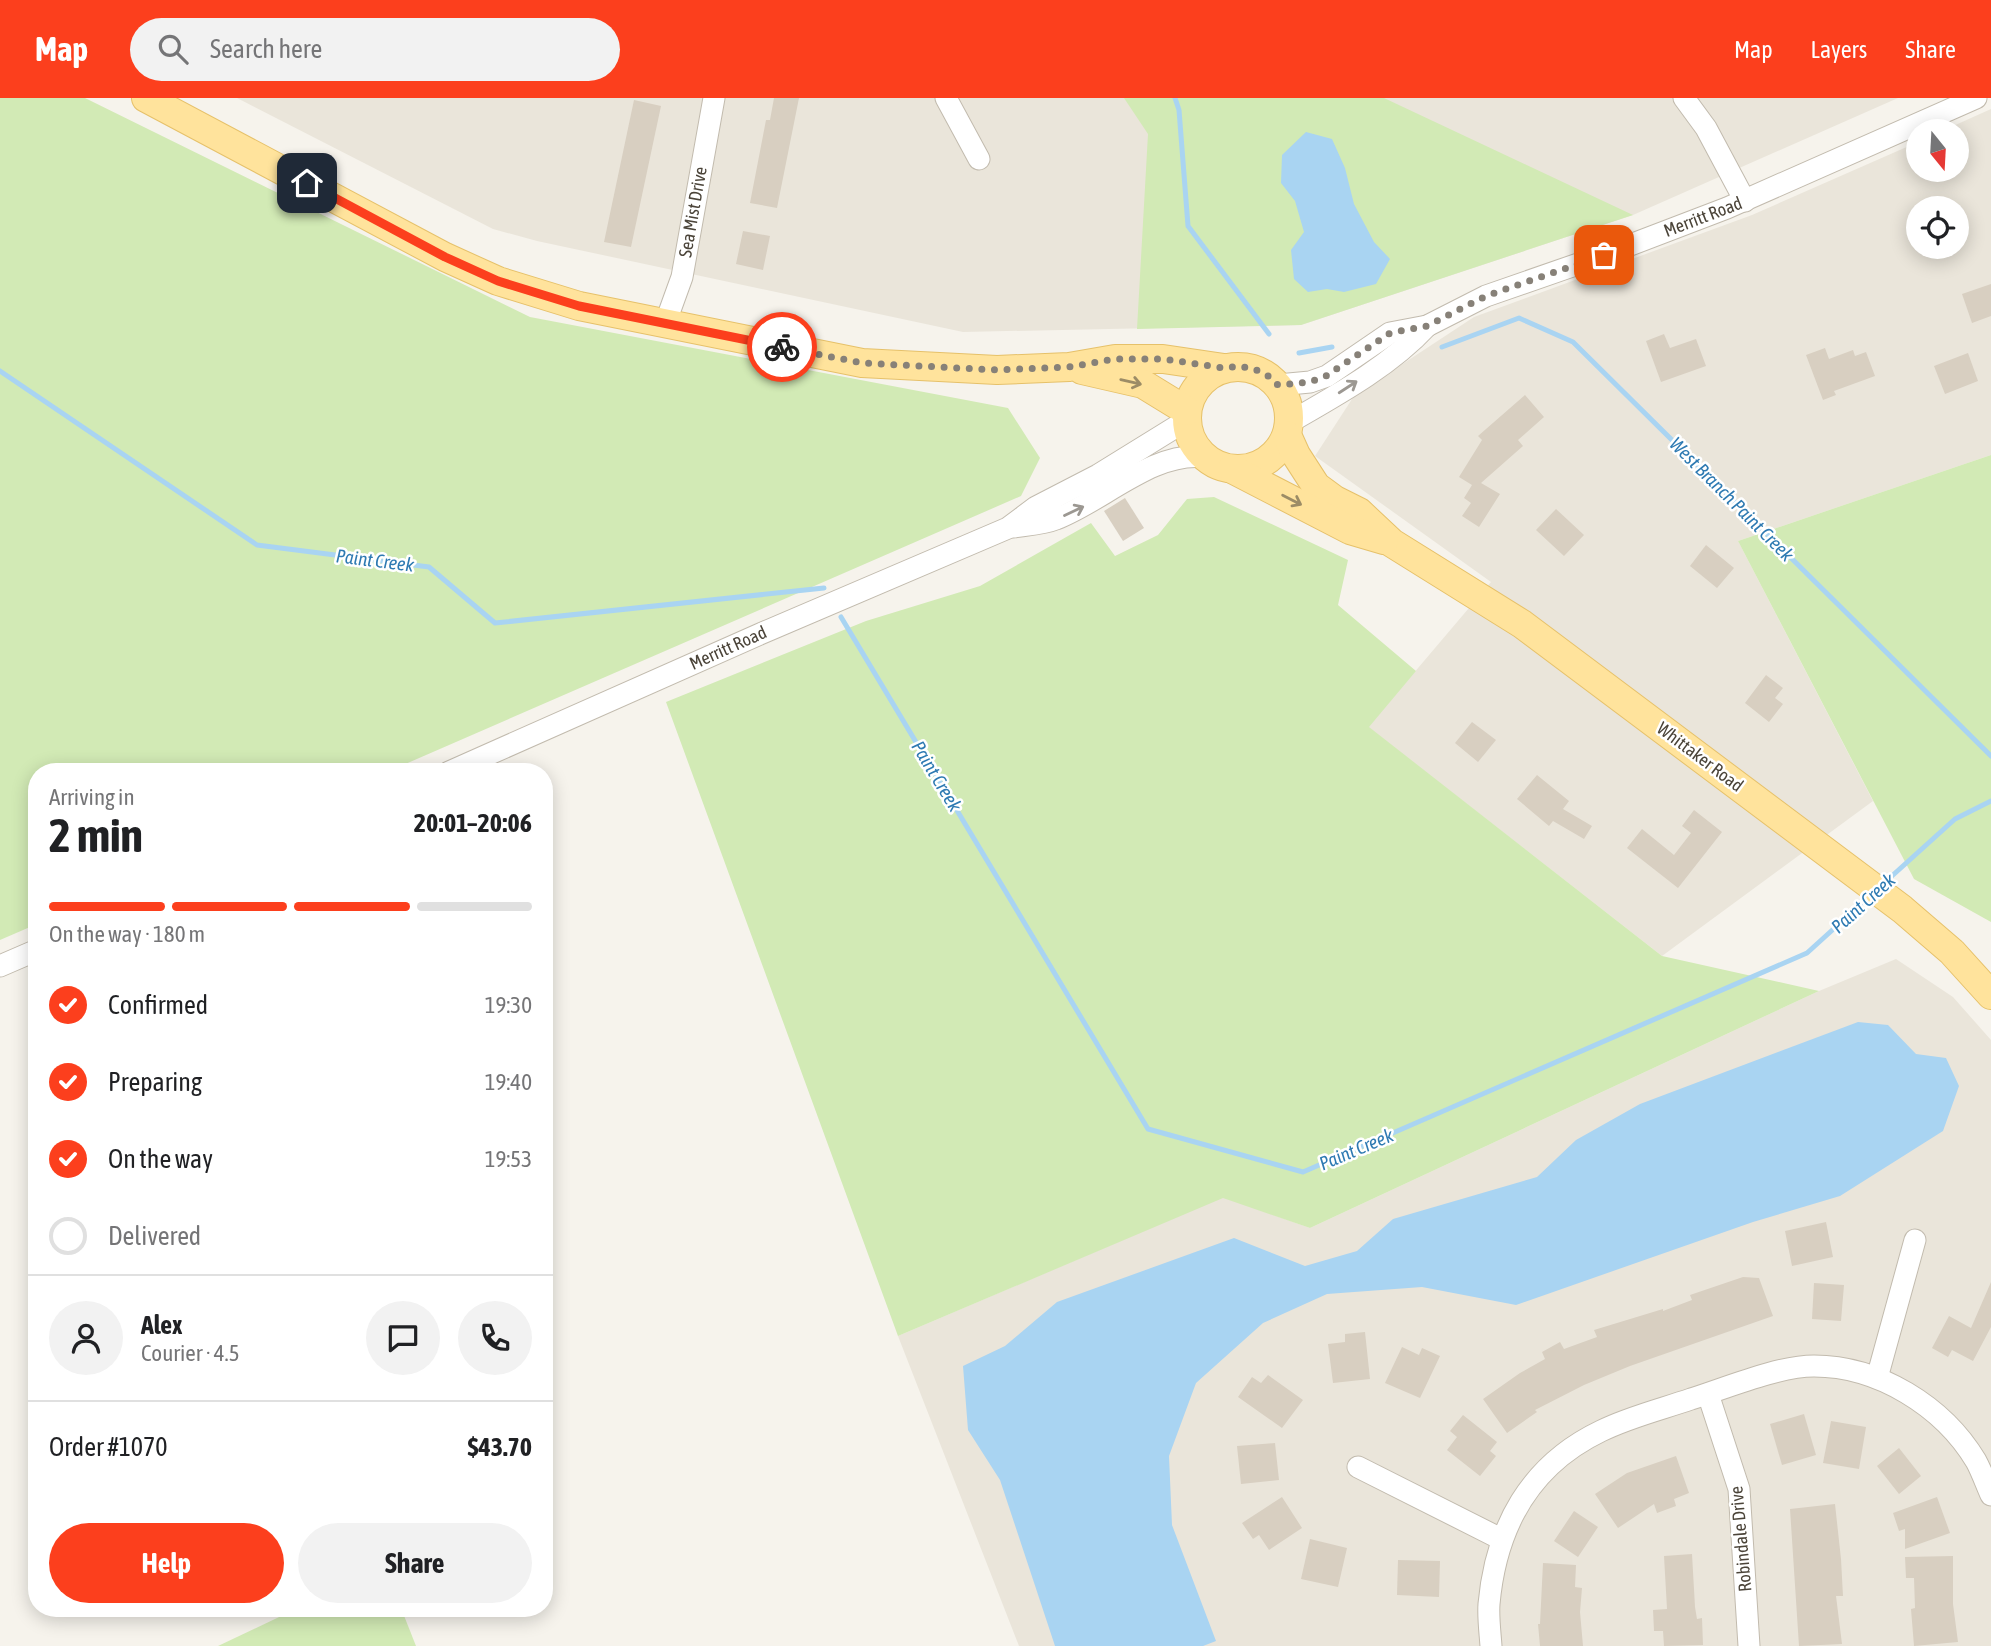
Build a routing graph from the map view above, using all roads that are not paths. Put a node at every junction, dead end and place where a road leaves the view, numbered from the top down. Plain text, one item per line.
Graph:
1 (146, 98) edge
2 (714, 98) edge
3 (946, 98) edge
4 (1684, 98) edge
5 (1976, 98) edge
6 (979, 159) dead end
7 (1745, 201) junction
8 (664, 324) junction
9 (1427, 326) junction
10 (1069, 367) junction
11 (1224, 368) junction
12 (1278, 385) junction
13 (1187, 415) junction
14 (1289, 428) junction
15 (1204, 457) junction
16 (1232, 469) junction
17 (1008, 528) junction
18 (1392, 542) junction
19 (469, 763) edge
20 (28, 954) edge
21 (0, 966) edge
22 (1991, 995) edge
23 (1915, 1240) dead end
24 (1877, 1378) junction
25 (1708, 1394) junction
26 (1358, 1468) dead end
27 (1991, 1495) edge
28 (1501, 1539) junction
29 (1491, 1646) edge
30 (1749, 1646) edge

1 - 8 main road
2 - 8 street, Sea Mist Drive
3 - 6 street
4 - 7 street
5 - 7 street, Merritt Road
7 - 9 street, Merritt Road
8 - 10 main road
9 - 12 street, Merritt Road
14 -> 9 street, Merritt Road
10 - 11 main road
10 -> 13 main road
11 - 12 main road
11 - 13 main road
12 - 14 main road
13 - 15 main road
13 - 17 street, Merritt Road
14 - 16 main road
14 - 18 main road, Whittaker Road
15 - 16 main road
17 -> 15 street, Merritt Road
16 -> 18 main road, Whittaker Road
17 - 19 street, Merritt Road
18 - 22 main road, Whittaker Road
20 - 21 street
23 - 24 street
24 - 25 street
24 - 27 street
25 - 28 street
25 - 30 street, Robindale Drive
26 - 28 street
28 - 29 street

